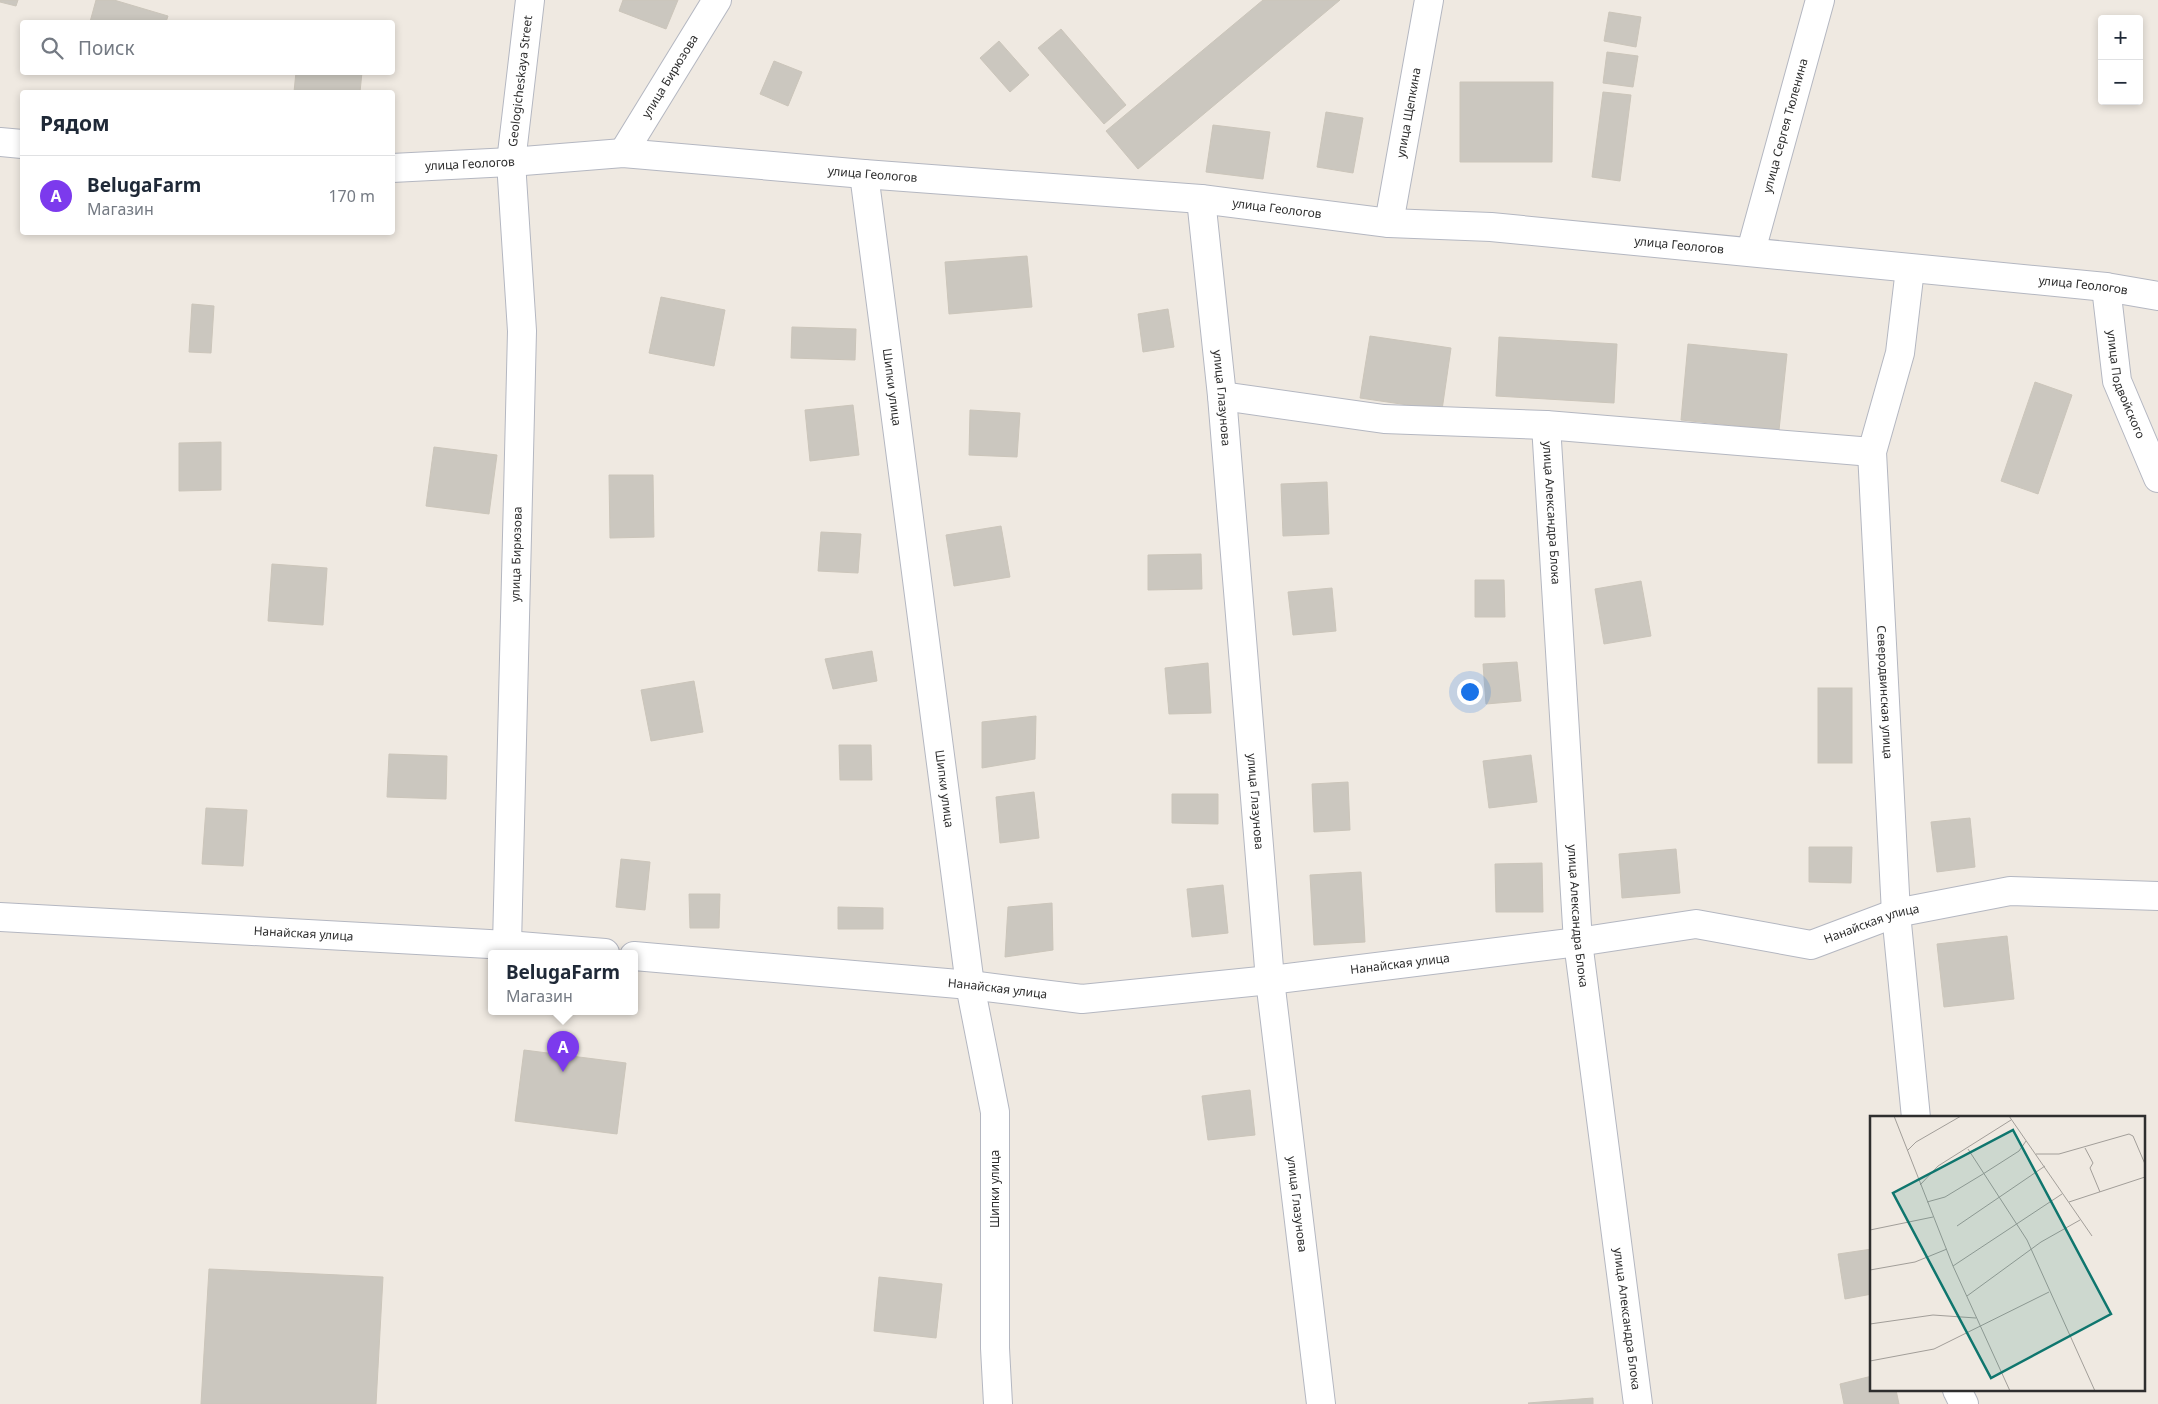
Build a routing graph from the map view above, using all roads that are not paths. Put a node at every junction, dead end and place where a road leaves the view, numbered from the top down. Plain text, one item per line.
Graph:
1 (530, 0) edge
2 (716, 0) edge
3 (1429, 0) edge
4 (1820, 0) edge
5 (0, 142) edge
6 (20, 144) edge
7 (623, 153) junction
8 (511, 162) junction
9 (395, 168) edge
10 (864, 174) junction
11 (1201, 199) junction
12 (1389, 223) junction
13 (1751, 251) junction
14 (1910, 268) junction
15 (2106, 287) junction
16 (2158, 296) edge
17 (1222, 396) junction
18 (1546, 425) junction
19 (1872, 452) junction
20 (2158, 478) edge
21 (2158, 896) edge
22 (1896, 913) junction
23 (0, 917) edge
24 (1578, 942) junction
25 (507, 945) junction
26 (568, 950) edge
27 (638, 956) edge
28 (1270, 980) junction
29 (970, 984) junction
30 (1916, 1116) edge
31 (1958, 1392) edge
32 (998, 1404) edge
33 (1321, 1404) edge
34 (1638, 1404) edge
35 (1964, 1404) edge

1 - 8 street, Geologicheskaya Street
2 - 7 street, улица Бирюзова
3 - 12 street, улица Щепкина
4 - 13 street, улица Сергея Тюленина
5 - 6 street
7 - 8 street, улица Геологов
7 - 10 street, улица Геологов
8 - 9 street, улица Геологов
8 - 25 street, улица Бирюзова
10 - 11 street, улица Геологов
10 - 29 street, Шипки улица
11 - 12 street, улица Геологов
11 - 17 street, улица Глазунова
12 - 13 street, улица Геологов
13 - 14 street, улица Геологов
14 - 15 street, улица Геологов
14 - 19 street, Северодвинская улица
15 - 16 street, улица Геологов
15 - 20 street, улица Подвойского
17 - 18 street
17 - 28 street, улица Глазунова
18 - 19 street
18 - 24 street, улица Александра Блока
19 - 22 street, Северодвинская улица
21 - 22 street, Нанайская улица
22 - 24 street, Нанайская улица
22 - 30 street, Северодвинская улица
23 - 25 street, Нанайская улица
24 - 28 street, Нанайская улица
24 - 34 street, улица Александра Блока
25 - 26 street, Нанайская улица
27 - 29 street, Нанайская улица
28 - 29 street, Нанайская улица
28 - 33 street, улица Глазунова
29 - 32 street, Шипки улица
31 - 35 street

